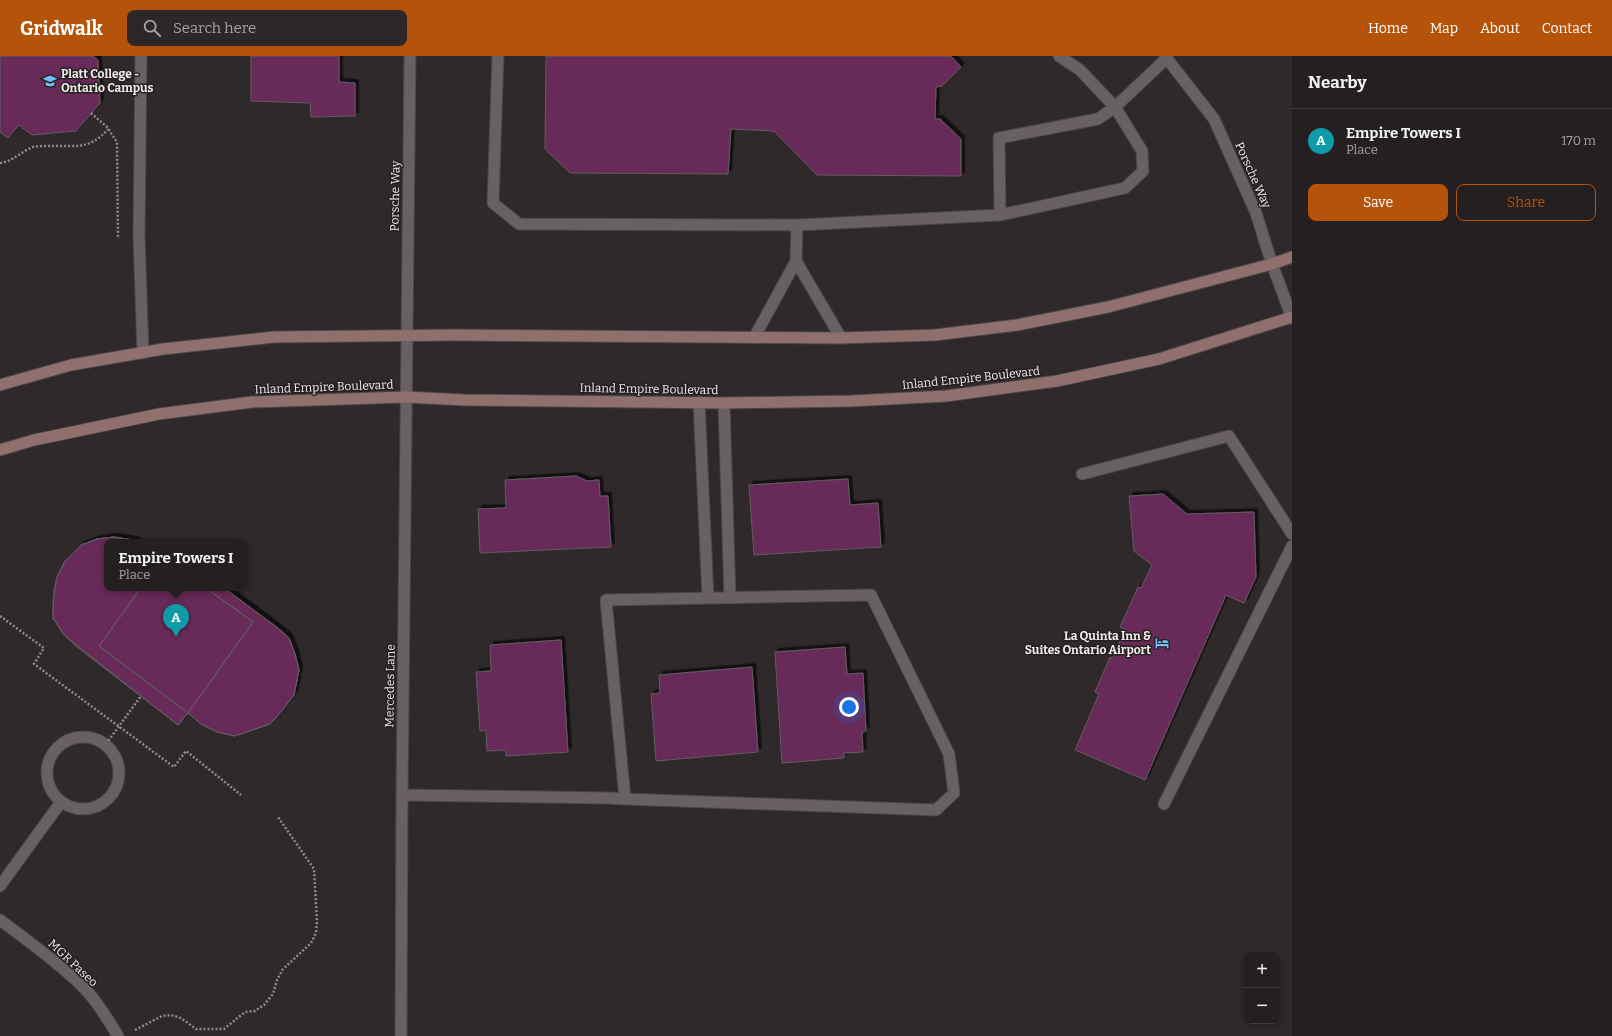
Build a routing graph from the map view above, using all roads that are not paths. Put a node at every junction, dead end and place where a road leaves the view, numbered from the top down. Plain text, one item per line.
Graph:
1 (141, 56) edge
2 (410, 56) edge
3 (498, 56) edge
4 (1059, 56) edge
5 (1166, 57) edge
6 (1115, 107) junction
7 (1000, 214) junction
8 (797, 226) junction
9 (1292, 257) edge
10 (796, 261) junction
11 (1272, 264) junction
12 (1292, 317) edge
13 (407, 336) junction
14 (754, 338) junction
15 (841, 338) junction
16 (144, 353) junction
17 (0, 385) edge
18 (406, 397) junction
19 (699, 402) junction
20 (724, 403) junction
21 (0, 450) edge
22 (1082, 474) dead end
23 (1292, 534) edge
24 (1292, 546) edge
25 (708, 598) junction
26 (730, 598) junction
27 (402, 795) junction
28 (625, 799) junction
29 (61, 802) junction
30 (1164, 804) dead end
31 (0, 886) edge
32 (0, 920) edge
33 (118, 1036) edge
34 (401, 1036) edge

1 - 16 street
2 - 13 street, Porsche Way
3 - 8 street
4 - 6 street
5 - 6 street
5 - 11 street, Porsche Way
6 - 7 street
6 - 7 street
7 - 8 street
8 - 10 street
9 - 11 main road
10 - 14 street
10 - 15 street
11 - 12 street, Porsche Way
11 - 15 main road
12 - 20 main road, Inland Empire Boulevard
13 - 14 main road
13 - 16 main road
13 - 18 street, Mercedes Lane
14 - 15 main road
16 - 17 main road
18 - 19 main road, Inland Empire Boulevard
18 - 21 main road, Inland Empire Boulevard
18 - 27 street, Mercedes Lane
19 - 20 main road, Inland Empire Boulevard
19 - 25 street
20 - 26 street
22 - 23 street
24 - 30 street
25 - 26 street
25 - 28 street
26 - 28 street
27 - 28 street
27 - 34 street, Mercedes Lane
29 - 29 street
29 - 31 street
32 - 33 street, MGR Paseo

